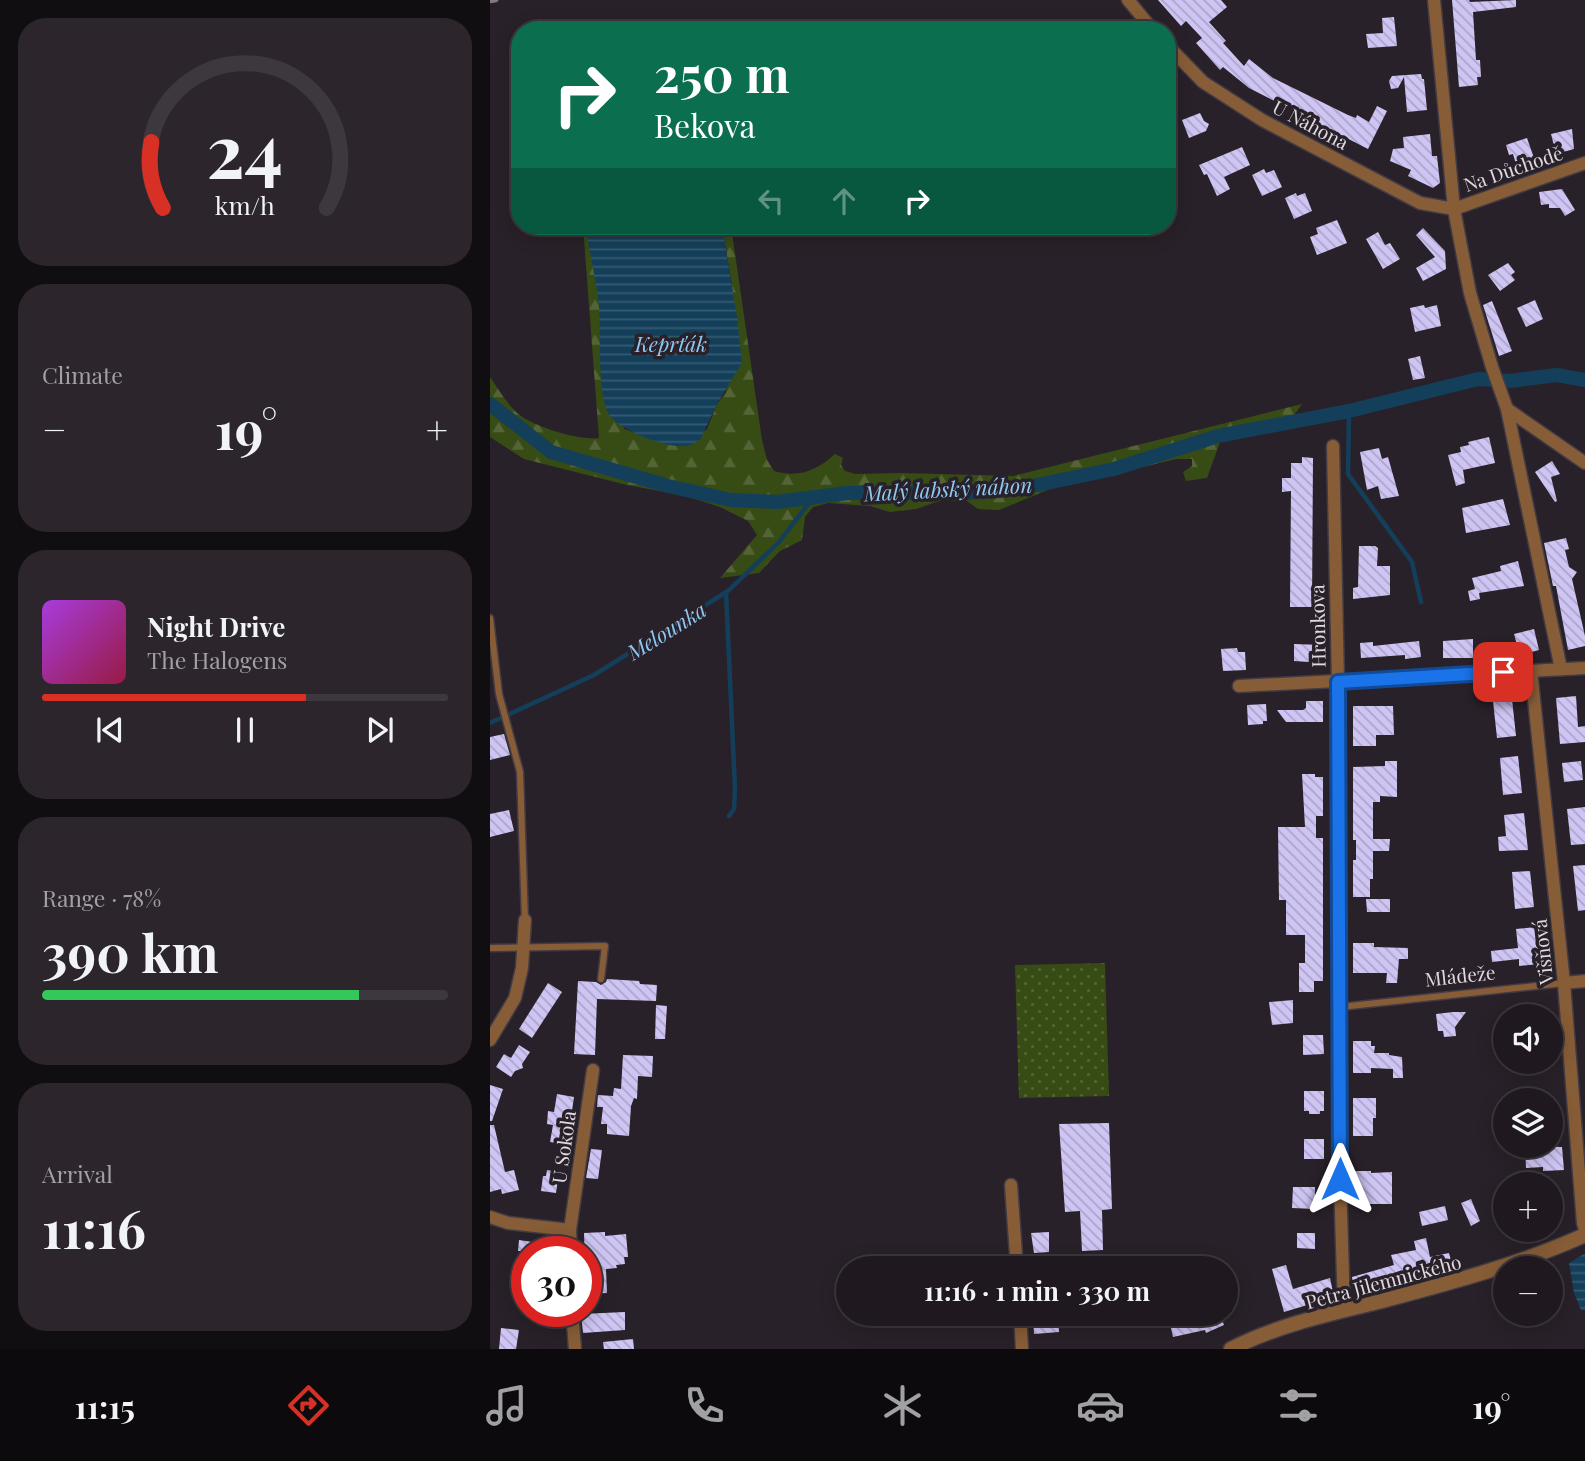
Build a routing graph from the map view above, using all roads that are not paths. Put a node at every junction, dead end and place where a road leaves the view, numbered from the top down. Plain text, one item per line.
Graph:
1 (1128, 0) edge
2 (1434, 0) edge
3 (1146, 21) edge
4 (1176, 54) edge
5 (1585, 163) edge
6 (1454, 209) junction
7 (1507, 409) junction
8 (1333, 446) dead end
9 (1585, 463) edge
10 (490, 618) edge
11 (1561, 668) junction
12 (1585, 668) edge
13 (1531, 671) junction
14 (1338, 682) junction
15 (1239, 686) dead end
16 (525, 920) joint
17 (490, 948) edge
18 (524, 948) junction
19 (601, 979) dead end
20 (1585, 981) edge
21 (1564, 983) junction
22 (1340, 1007) junction
23 (490, 1041) edge
24 (593, 1070) dead end
25 (1011, 1185) dead end
26 (490, 1217) edge
27 (570, 1230) junction
28 (1585, 1232) edge
29 (570, 1236) edge
30 (1016, 1256) edge
31 (1343, 1310) junction
32 (1021, 1326) edge
33 (573, 1327) edge
34 (575, 1349) edge
35 (1022, 1349) edge
36 (1231, 1349) edge

1 - 3 street
2 - 6 street
4 - 6 street, U Náhona
5 - 6 street, Na Důchodě
6 - 7 street
7 - 9 street
7 - 11 street
8 - 14 street, Hronkova
10 - 16 lane
11 - 12 street
11 - 13 street
13 - 14 street
13 - 21 street, Višňová
14 - 15 street
14 - 22 street, Hronkova
16 - 18 street
17 - 18 lane
18 - 19 lane
18 - 23 street
20 - 21 street, Mládeže
21 - 22 lane, Mládeže
21 - 28 street, Višňová
22 - 31 street, Hronkova
24 - 27 street, U Sokola
25 - 30 street
26 - 27 street
27 - 29 street, U Sokola
28 - 31 street, Petra Jilemnického
31 - 36 street, Petra Jilemnického
32 - 35 street
33 - 34 street

